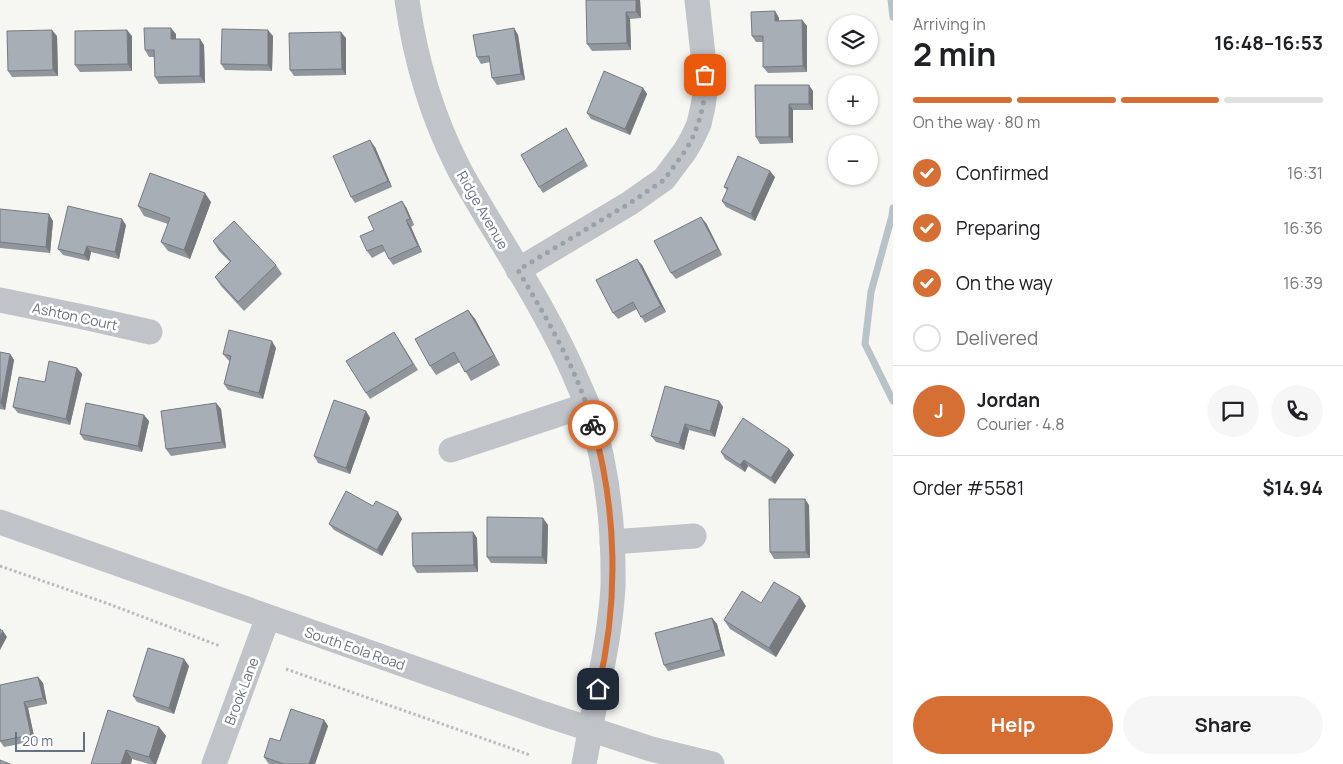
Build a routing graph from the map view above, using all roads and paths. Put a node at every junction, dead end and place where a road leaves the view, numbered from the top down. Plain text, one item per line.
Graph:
1 (407, 0) edge
2 (697, 0) edge
3 (518, 270) junction
4 (0, 300) edge
5 (150, 332) dead end
6 (587, 405) junction
7 (451, 450) dead end
8 (0, 522) edge
9 (694, 536) dead end
10 (612, 542) junction
11 (0, 566) edge
12 (268, 617) junction
13 (220, 646) dead end
14 (286, 670) dead end
15 (591, 729) junction
16 (530, 755) dead end
17 (214, 764) edge
18 (584, 764) edge
19 (712, 764) edge

1 - 3 street, Ridge Avenue
2 - 3 street
3 - 6 street, Ridge Avenue
4 - 5 street, Ashton Court
6 - 7 street
6 - 10 street, Ridge Avenue
8 - 12 street, South Eola Road
9 - 10 street
10 - 15 street, Ridge Avenue
11 - 13 path
12 - 15 street, South Eola Road
12 - 17 street, Brook Lane
14 - 16 path
15 - 18 street, Ridge Avenue
15 - 19 street, South Eola Road

